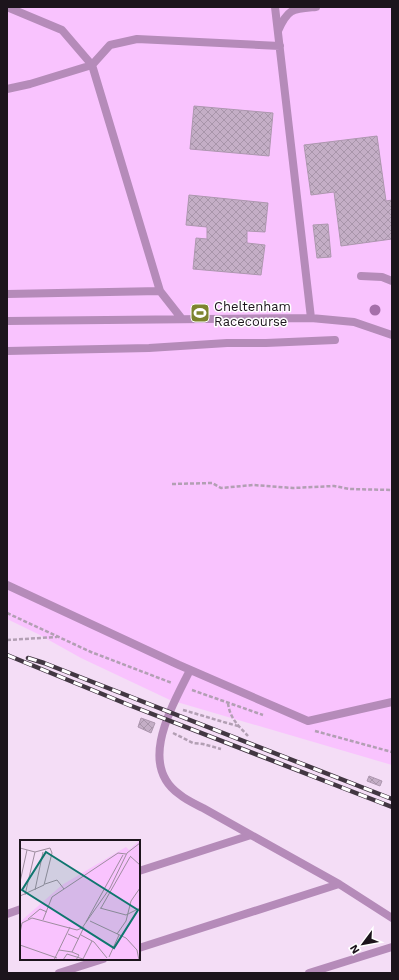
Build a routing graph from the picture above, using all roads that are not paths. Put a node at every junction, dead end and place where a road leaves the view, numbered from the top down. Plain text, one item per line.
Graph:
1 (7, 7) edge
2 (275, 7) edge
3 (316, 7) edge
4 (278, 31) junction
5 (280, 46) junction
6 (92, 66) junction
7 (7, 89) edge
8 (361, 276) dead end
9 (392, 281) edge
10 (160, 291) junction
11 (7, 294) edge
12 (311, 318) junction
13 (182, 319) junction
14 (7, 321) edge
15 (390, 333) edge
16 (335, 340) dead end
17 (7, 351) edge
18 (7, 585) edge
19 (190, 670) junction
20 (392, 702) edge
21 (251, 835) junction
22 (140, 871) edge
23 (339, 884) junction
24 (20, 909) edge
25 (7, 914) edge
26 (392, 918) edge
27 (392, 947) edge
28 (140, 948) edge
29 (101, 960) edge
30 (59, 973) edge
31 (310, 973) edge

1 - 6 lane
2 - 4 lane
3 - 4 lane
4 - 5 lane
5 - 6 lane
5 - 12 lane
6 - 7 lane
6 - 10 lane
8 - 9 lane
10 - 11 lane
10 - 13 lane
12 - 13 lane
12 - 15 lane
13 - 14 lane
16 - 17 lane
18 - 19 lane
19 - 20 lane
19 - 21 lane
21 - 22 lane
21 - 23 lane
23 - 26 lane
23 - 28 lane
24 - 25 lane
27 - 31 lane
29 - 30 lane

